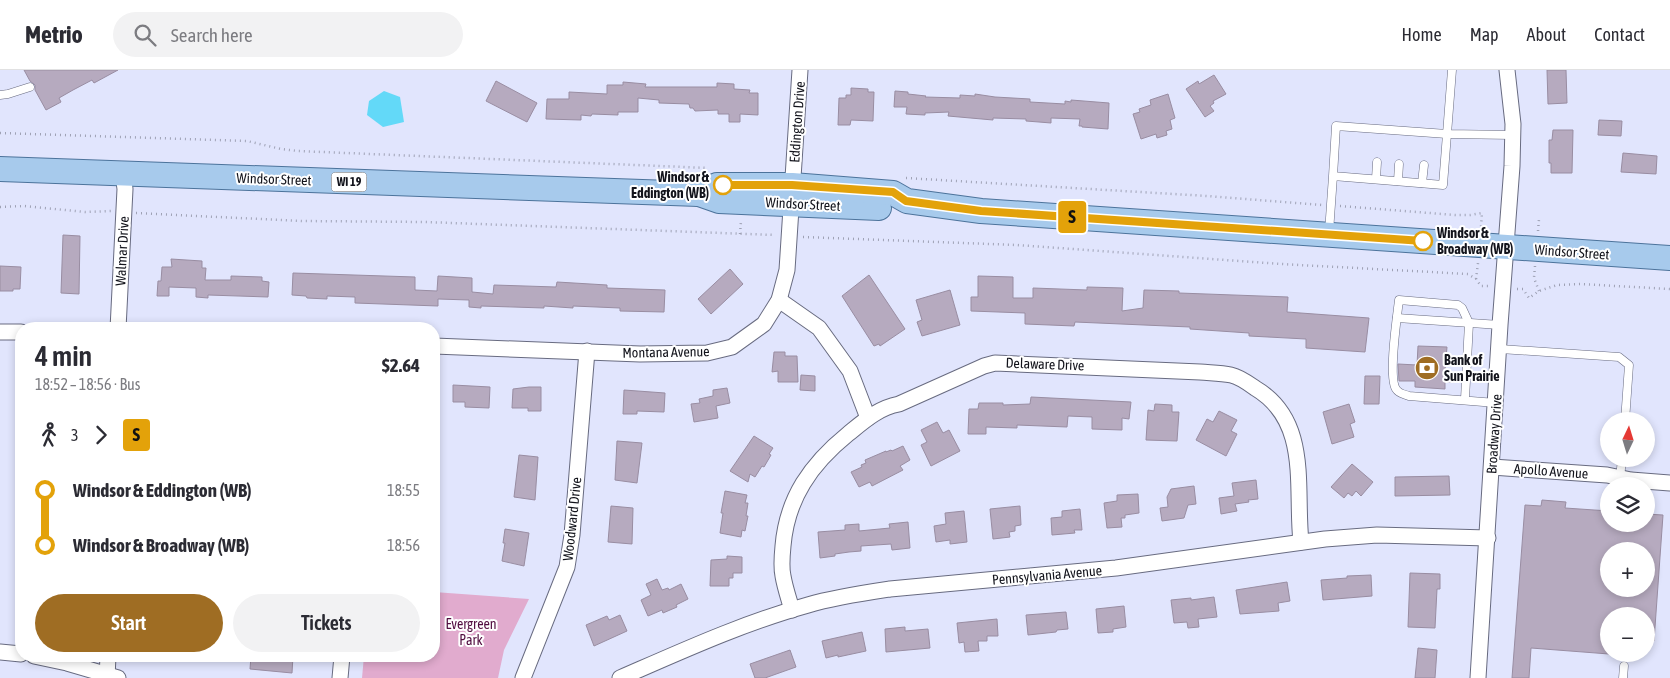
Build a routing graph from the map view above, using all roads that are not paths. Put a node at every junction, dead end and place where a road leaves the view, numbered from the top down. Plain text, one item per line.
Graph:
1 (800, 70) edge
2 (1452, 70) edge
3 (1507, 70) edge
4 (30, 87) dead end
5 (0, 95) edge
6 (1380, 129) junction
7 (1402, 131) junction
8 (1427, 132) junction
9 (1447, 134) junction
10 (1513, 135) junction
11 (1379, 138) dead end
12 (1401, 140) dead end
13 (1426, 142) dead end
14 (1377, 162) dead end
15 (1399, 164) dead end
16 (1424, 165) dead end
17 (0, 169) edge
18 (123, 174) junction
19 (1333, 176) junction
20 (1376, 179) junction
21 (1398, 181) junction
22 (1422, 183) junction
23 (791, 195) junction
24 (1329, 234) junction
25 (1506, 247) junction
26 (1670, 258) edge
27 (779, 300) junction
28 (1397, 318) junction
29 (118, 322) edge
30 (1469, 324) junction
31 (1500, 324) junction
32 (0, 332) edge
33 (15, 332) edge
34 (440, 346) edge
35 (1500, 349) junction
36 (587, 351) junction
37 (1465, 399) junction
38 (1496, 403) junction
39 (1626, 412) edge
40 (868, 418) junction
41 (1492, 467) junction
42 (1616, 477) edge
43 (1655, 481) edge
44 (1670, 482) edge
45 (1488, 538) junction
46 (1301, 542) junction
47 (792, 610) junction
48 (0, 652) edge
49 (15, 653) edge
50 (61, 662) edge
51 (109, 662) edge
52 (341, 662) edge
53 (1624, 666) dead end
54 (111, 677) edge
55 (340, 678) edge
56 (523, 678) edge
57 (620, 678) edge
58 (1478, 678) edge
59 (1623, 678) edge

1 - 23 street, Eddington Drive
2 - 9 lane
3 - 10 street, Broadway Drive
4 - 5 lane
6 - 7 lane
6 - 11 lane
6 - 19 lane
7 - 8 lane
7 - 12 lane
8 - 9 lane
8 - 13 lane
9 - 10 lane
9 - 22 lane
10 - 25 street, Broadway Drive
14 - 20 lane
15 - 21 lane
16 - 22 lane
17 - 18 main road, Windsor Street / WI 19
18 - 23 main road, Windsor Street / WI 19
18 - 29 street, Walmar Drive
19 - 20 lane
19 - 24 lane
20 - 21 lane
21 - 22 lane
23 - 24 main road, Windsor Street / WI 19
23 - 27 street, Montana Avenue
24 - 25 main road, Windsor Street / WI 19
25 - 26 main road, Windsor Street / WI 19
25 - 31 street, Broadway Drive
27 - 36 street, Montana Avenue
27 - 40 street
28 - 30 lane
28 - 30 lane
28 - 37 lane
30 - 31 lane
30 - 37 lane
31 - 35 street, Broadway Drive
32 - 33 street
34 - 36 street, Montana Avenue
35 - 38 street, Broadway Drive
35 - 39 lane
36 - 56 street, Woodward Drive
37 - 38 lane
38 - 41 street, Broadway Drive
40 - 46 street, Delaware Drive
40 - 47 street, Delaware Drive
41 - 42 street, Apollo Avenue
41 - 45 street, Broadway Drive
43 - 44 street, Apollo Avenue
45 - 46 street, Pennsylvania Avenue
45 - 58 street, Broadway Drive
46 - 47 street, Pennsylvania Avenue
47 - 57 street, Pennsylvania Avenue
48 - 49 street
50 - 54 street
51 - 54 street
52 - 55 street
53 - 59 lane

